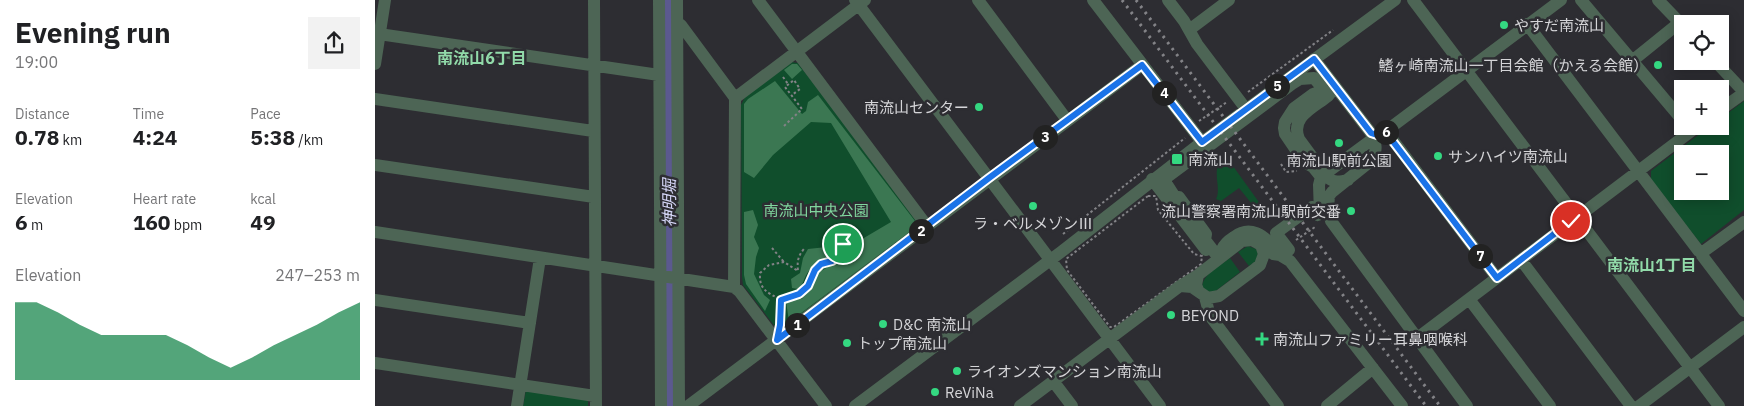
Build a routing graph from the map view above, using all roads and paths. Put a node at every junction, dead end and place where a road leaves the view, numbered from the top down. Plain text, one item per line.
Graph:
1 (385, 0) edge
2 (594, 0) edge
3 (659, 0) edge
4 (677, 0) edge
5 (758, 0) edge
6 (978, 0) edge
7 (1093, 0) edge
8 (1168, 0) edge
9 (1229, 0) edge
10 (1395, 0) edge
11 (1413, 0) edge
12 (1561, 0) edge
13 (1581, 0) edge
14 (1658, 0) edge
15 (860, 2) edge
16 (1674, 17) edge
17 (1527, 24) junction
18 (677, 25) junction
19 (1674, 29) edge
20 (1189, 30) junction
21 (379, 34) junction
22 (797, 51) junction
23 (1314, 59) junction
24 (1632, 61) junction
25 (375, 64) edge
26 (594, 65) junction
27 (1142, 65) junction
28 (1466, 70) junction
29 (1723, 70) edge
30 (659, 75) junction
31 (783, 77) dead end
32 (1332, 83) junction
33 (788, 84) junction
34 (1744, 92) edge
35 (792, 95) junction
36 (1328, 96) junction
37 (1344, 97) junction
38 (735, 98) junction
39 (375, 99) edge
40 (1231, 100) dead end
41 (1729, 103) edge
42 (1246, 108) junction
43 (1674, 110) edge
44 (1067, 120) junction
45 (1196, 123) dead end
46 (784, 126) dead end
47 (1186, 130) dead end
48 (593, 131) junction
49 (1385, 131) junction
50 (1373, 135) junction
51 (1683, 135) edge
52 (1202, 142) junction
53 (1372, 161) junction
54 (375, 165) edge
55 (1638, 172) junction
56 (1326, 175) junction
57 (989, 178) junction
58 (1152, 180) junction
59 (1348, 180) junction
60 (594, 197) junction
61 (1577, 217) junction
62 (1324, 219) junction
63 (1744, 222) edge
64 (927, 226) junction
65 (375, 232) edge
66 (1057, 240) dead end
67 (843, 244) dead end
68 (1261, 245) junction
69 (1290, 246) junction
70 (772, 248) dead end
71 (804, 248) dead end
72 (1273, 254) junction
73 (1700, 254) junction
74 (1202, 256) dead end
75 (540, 258) junction
76 (1050, 260) junction
77 (1521, 260) junction
78 (784, 262) junction
79 (1215, 262) junction
80 (595, 265) junction
81 (1260, 265) junction
82 (1199, 275) junction
83 (670, 277) junction
84 (1497, 278) junction
85 (1180, 286) junction
86 (734, 287) junction
87 (1201, 293) junction
88 (1219, 296) junction
89 (1469, 299) junction
90 (375, 300) edge
91 (781, 300) junction
92 (1744, 311) edge
93 (1210, 316) junction
94 (530, 323) junction
95 (1744, 327) edge
96 (1112, 332) junction
97 (1417, 339) junction
98 (777, 340) junction
99 (375, 363) edge
100 (1373, 368) junction
101 (1690, 368) junction
102 (1053, 381) junction
103 (520, 385) junction
104 (595, 401) edge
105 (517, 406) edge
106 (661, 406) edge
107 (679, 406) edge
108 (688, 406) edge
109 (826, 406) edge
110 (855, 406) edge
111 (1020, 406) edge
112 (1072, 406) edge
113 (1160, 406) edge
114 (1278, 406) edge
115 (1327, 406) edge
116 (1402, 406) edge
117 (1467, 406) edge
118 (1550, 406) edge
119 (1631, 406) edge
120 (1639, 406) edge
121 (1719, 406) edge

1 - 21 street
2 - 26 street
3 - 30 street
4 - 18 street
5 - 22 street
6 - 44 street
7 - 27 street
8 - 20 street
9 - 20 street
10 - 23 street
11 - 28 street
12 - 17 street
13 - 24 street
14 - 16 street
15 - 22 street
15 - 57 street
17 - 28 street
17 - 55 street
18 - 38 street
18 - 83 street
19 - 24 street
20 - 42 street
21 - 25 street
21 - 26 street
22 - 38 street
22 - 64 street
23 - 32 street
23 - 42 street
24 - 43 street
26 - 30 street
26 - 48 street
27 - 44 street
27 - 52 street
28 - 49 street
28 - 61 street
29 - 34 street
30 - 83 street
31 - 33 path
32 - 36 street
32 - 37 street
33 - 35 path
33 - 35 path
34 - 41 street
35 - 46 path
36 - 37 street
36 - 56 street
37 - 50 street
38 - 86 street
39 - 48 street
40 - 45 path
42 - 52 street
44 - 57 street
47 - 66 path
48 - 60 street
49 - 50 street
49 - 53 street
49 - 84 street
50 - 53 street
50 - 56 street
51 - 55 street
52 - 58 street
53 - 59 street
54 - 60 street
55 - 61 street
55 - 73 street
56 - 59 street
56 - 62 street
57 - 64 street
57 - 76 street
58 - 76 street
58 - 79 street
59 - 62 street
60 - 80 street
61 - 77 street
61 - 101 street
62 - 69 path
62 - 97 street
63 - 73 street
64 - 98 street
65 - 75 street
67 - 91 path
68 - 72 street
68 - 79 street
68 - 81 street
69 - 69 street
70 - 78 path
71 - 78 path
72 - 81 street
72 - 100 street
73 - 92 street
74 - 96 path
75 - 80 street
75 - 94 street
76 - 96 street
76 - 110 street
77 - 84 street
77 - 119 street
78 - 91 path
79 - 82 street
80 - 83 street
80 - 104 street
81 - 88 street
82 - 85 street
82 - 87 street
83 - 86 street
83 - 106 street
83 - 107 street
84 - 89 street
85 - 87 street
85 - 96 street
86 - 98 street
87 - 88 street
87 - 93 street
88 - 93 street
89 - 97 street
89 - 118 street
90 - 94 street
91 - 98 path
93 - 114 street
94 - 103 street
95 - 101 street
96 - 102 street
96 - 113 street
97 - 117 street
98 - 108 street
98 - 109 street
99 - 103 street
100 - 115 street
100 - 116 street
101 - 120 street
101 - 121 street
102 - 111 street
102 - 112 street
103 - 104 street
103 - 105 street

